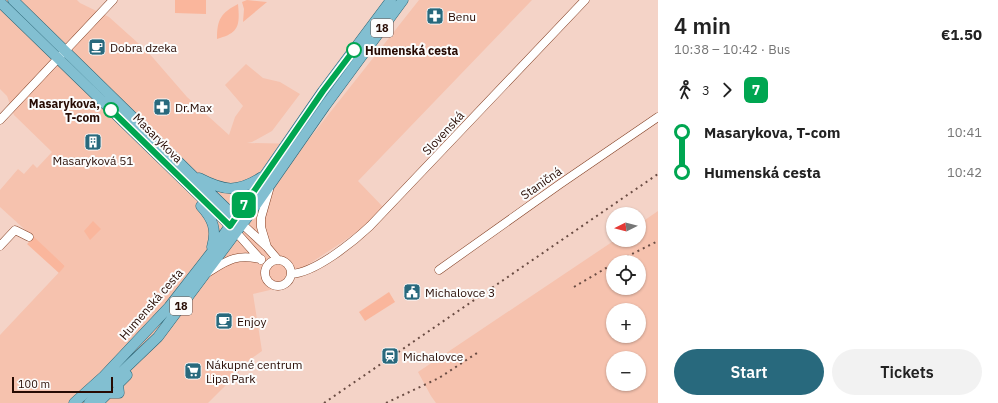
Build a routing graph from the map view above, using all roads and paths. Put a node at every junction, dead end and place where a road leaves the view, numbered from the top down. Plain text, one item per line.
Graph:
1 (13, 0) edge
2 (113, 0) edge
3 (391, 0) edge
4 (403, 0) edge
5 (585, 0) edge
6 (0, 1) edge
7 (65, 51) junction
8 (58, 59) junction
9 (658, 117) edge
10 (0, 120) edge
11 (189, 173) junction
12 (265, 175) junction
13 (270, 184) junction
14 (188, 186) junction
15 (236, 225) junction
16 (29, 237) dead end
17 (0, 246) edge
18 (267, 247) junction
19 (211, 252) junction
20 (261, 259) junction
21 (278, 260) junction
22 (266, 268) junction
23 (439, 270) dead end
24 (291, 274) junction
25 (205, 275) junction
26 (74, 403) edge
27 (89, 403) edge

1 - 7 main road, Masarykova
2 - 7 street
3 - 12 main road, Humenská cesta / 18
4 - 13 main road, Humenská cesta / 18
5 - 24 street, Slovenská
6 - 8 main road, Masarykova
7 - 8 street
7 - 11 main road, Masarykova
8 - 10 street
8 - 14 main road, Masarykova
9 - 23 street, Staničná
11 - 12 main road
11 - 15 main road, Masarykova
12 - 15 main road, Humenská cesta / 18
13 - 15 main road, Humenská cesta / 18
13 - 18 street
14 - 15 main road, Masarykova
14 - 19 main road
15 - 18 street
15 - 19 main road, Humenská cesta / 18
15 - 20 street
15 - 25 main road, Humenská cesta / 18
16 - 17 street
18 - 21 street
19 - 26 main road, Humenská cesta / 18
20 - 22 street
20 - 25 street
21 - 22 street
21 - 24 street
22 - 24 street
25 - 27 main road, Humenská cesta / 18

